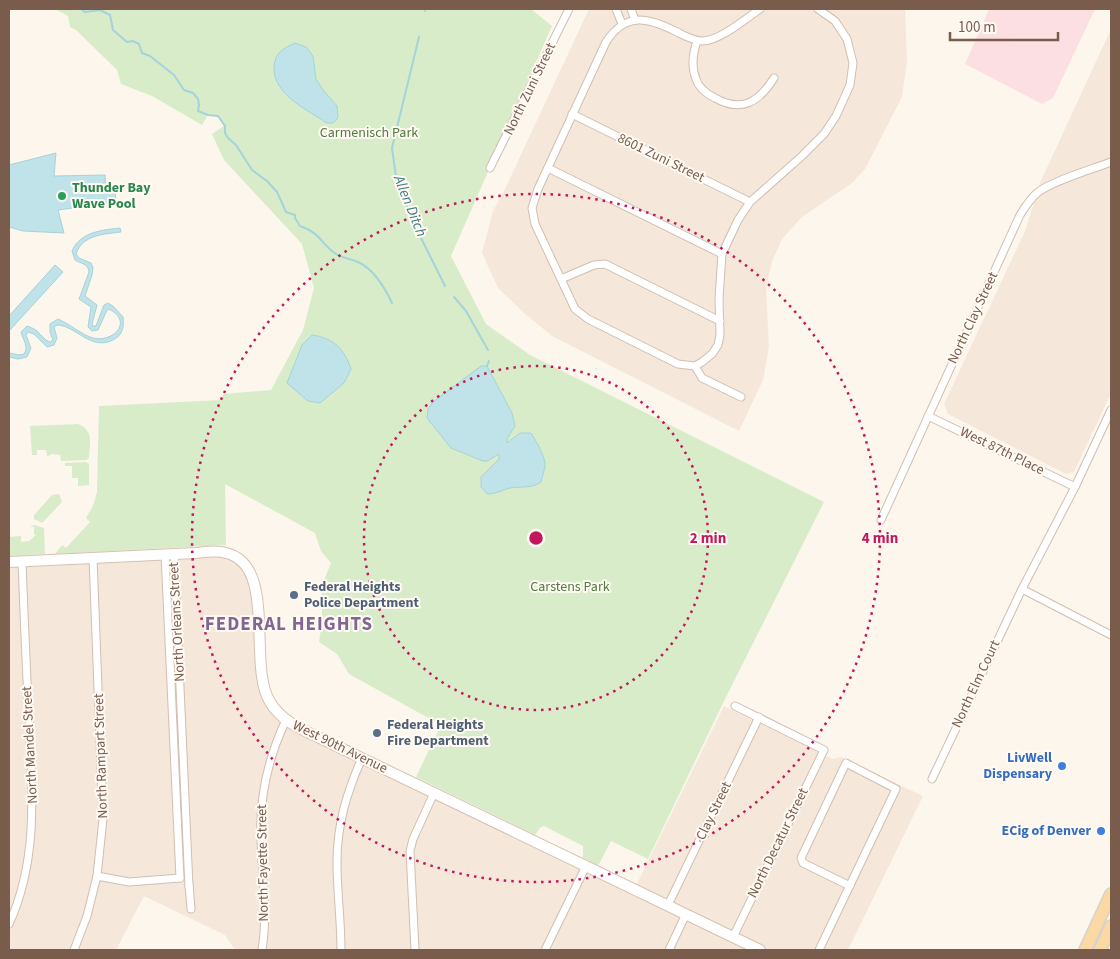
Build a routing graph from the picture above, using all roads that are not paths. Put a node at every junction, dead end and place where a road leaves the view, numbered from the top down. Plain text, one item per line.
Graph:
1 (569, 9) edge
2 (616, 9) edge
3 (631, 9) edge
4 (760, 9) edge
5 (818, 9) edge
6 (635, 20) junction
7 (622, 24) junction
8 (697, 41) junction
9 (774, 78) dead end
10 (572, 114) junction
11 (1111, 162) edge
12 (490, 168) dead end
13 (548, 168) junction
14 (750, 202) junction
15 (722, 254) junction
16 (561, 280) junction
17 (720, 321) junction
18 (695, 366) junction
19 (741, 397) dead end
20 (1111, 410) edge
21 (928, 416) junction
22 (1075, 487) junction
23 (881, 520) dead end
24 (169, 554) junction
25 (93, 558) junction
26 (9, 562) edge
27 (22, 562) junction
28 (1022, 589) junction
29 (1111, 635) edge
30 (171, 690) junction
31 (180, 690) junction
32 (735, 706) dead end
33 (759, 717) junction
34 (286, 720) junction
35 (362, 758) junction
36 (932, 779) dead end
37 (176, 781) junction
38 (184, 781) junction
39 (434, 793) junction
40 (586, 866) junction
41 (97, 876) junction
42 (180, 878) junction
43 (850, 886) junction
44 (190, 887) junction
45 (1111, 894) edge
46 (668, 905) junction
47 (191, 909) dead end
48 (686, 914) junction
49 (9, 924) edge
50 (1111, 926) edge
51 (733, 937) junction
52 (74, 950) edge
53 (262, 950) edge
54 (341, 950) edge
55 (416, 950) edge
56 (545, 950) edge
57 (669, 950) edge
58 (760, 950) edge
59 (819, 950) edge
60 (1085, 950) edge
61 (1100, 950) edge

1 - 12 street, North Zuni Street
2 - 7 street
3 - 6 street
4 - 8 street
5 - 14 street
6 - 7 street
6 - 8 street
7 - 10 street
8 - 9 street
10 - 13 street
10 - 14 street, 8601 Zuni Street
11 - 21 street, North Clay Street
13 - 15 street
13 - 16 street
14 - 15 street
15 - 17 street
16 - 17 street
16 - 18 street
17 - 18 street
18 - 19 street
20 - 22 street
21 - 22 street, West 87th Place
21 - 23 street, North Clay Street
22 - 28 street, North Elm Court
24 - 25 street, West 90th Avenue
24 - 30 street, North Orleans Street
24 - 31 street, North Orleans Street
24 - 34 street, West 90th Avenue
25 - 27 street, West 90th Avenue
25 - 41 street, North Rampart Street
26 - 27 street, West 90th Avenue
27 - 49 street, North Mandel Street
28 - 29 street
28 - 36 street, North Elm Court
30 - 31 street, North Orleans Street
30 - 37 street, North Orleans Street
31 - 38 street, North Orleans Street
32 - 33 street
33 - 46 street, Clay Street
33 - 51 street, North Decatur Street
34 - 35 street, West 90th Avenue
34 - 53 street, North Fayette Street
35 - 39 street, West 90th Avenue
35 - 54 street
37 - 38 street
37 - 42 street, North Orleans Street
38 - 44 street, North Orleans Street
39 - 40 street, West 90th Avenue
39 - 55 street
40 - 46 street, West 90th Avenue
40 - 56 street
41 - 42 street
41 - 52 street, North Rampart Street
42 - 44 street
43 - 43 street
43 - 59 street
44 - 47 street, North Orleans Street
45 - 60 main road
46 - 48 street, West 90th Avenue
48 - 51 street, West 90th Avenue
48 - 57 street
50 - 61 main road
51 - 58 street, West 90th Avenue

